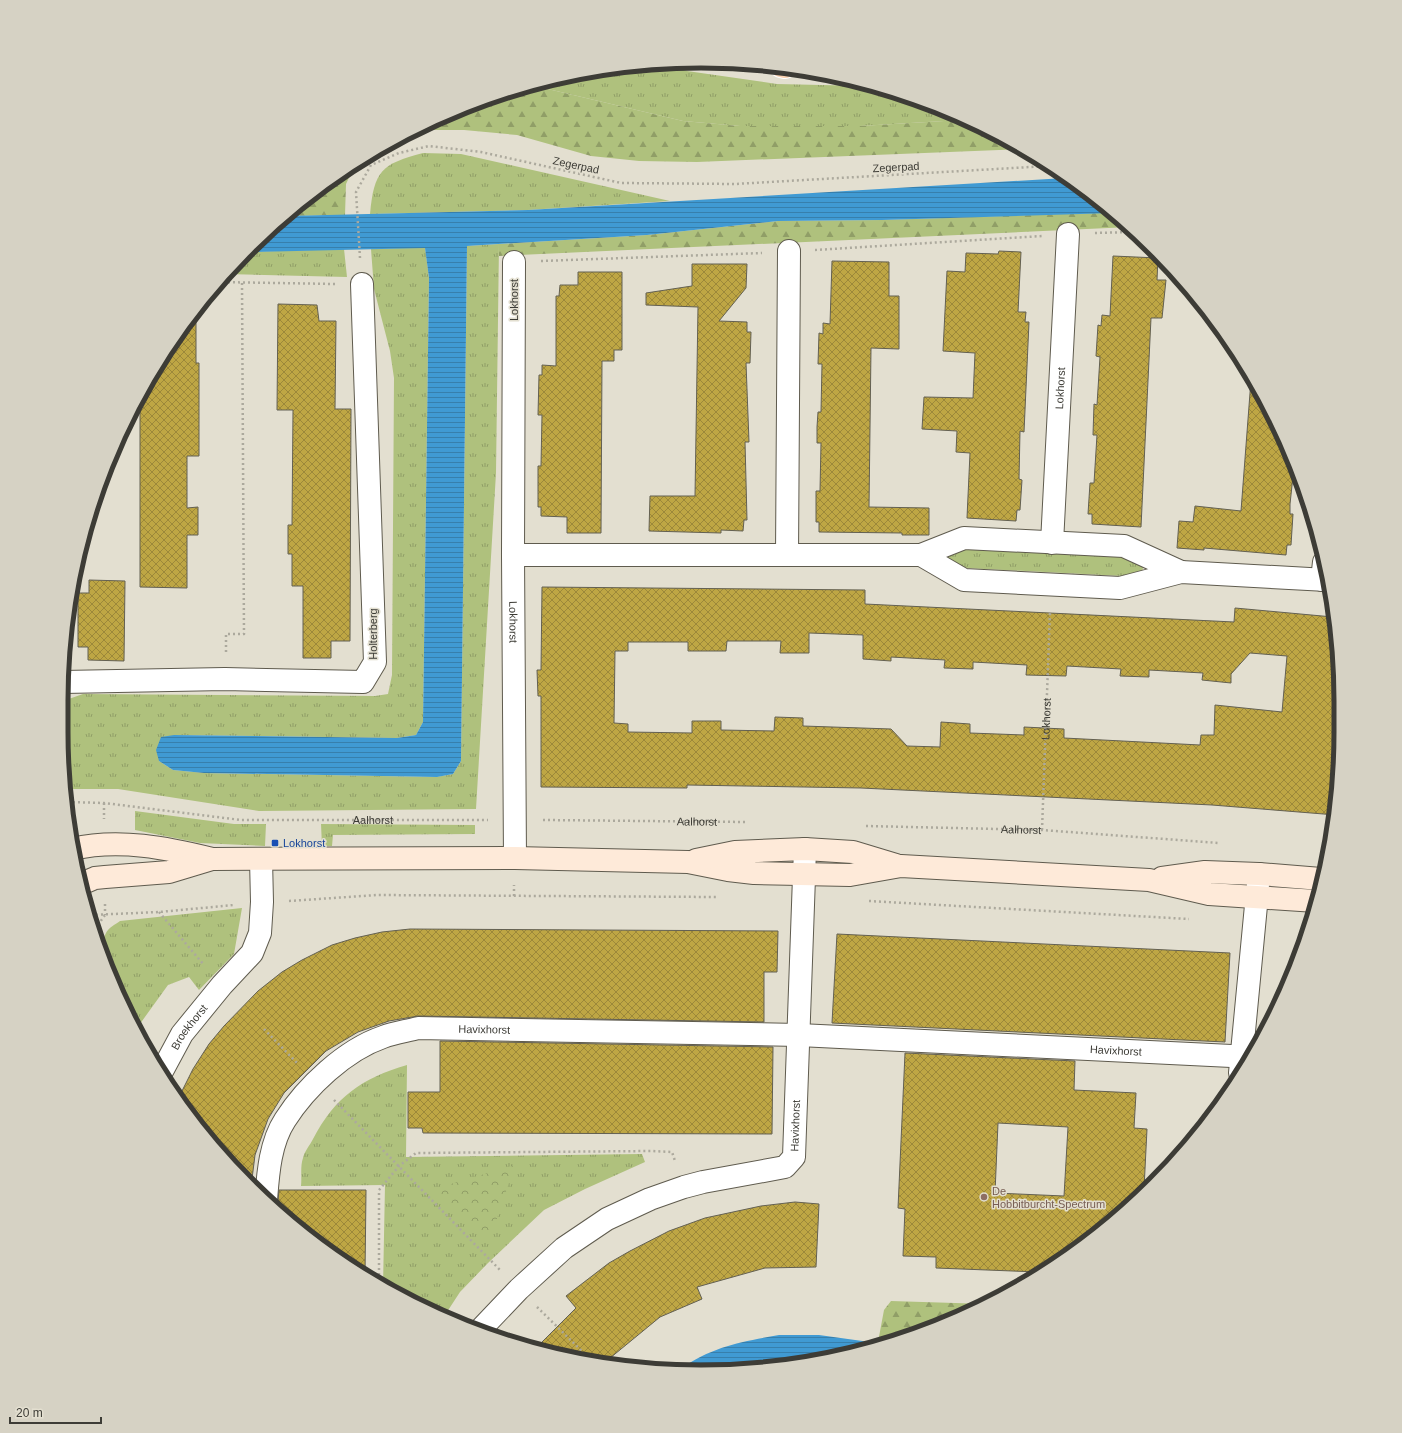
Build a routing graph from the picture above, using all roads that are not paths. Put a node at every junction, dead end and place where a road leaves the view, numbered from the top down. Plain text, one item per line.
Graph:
1 (1068, 234) road end
2 (789, 252) dead end
3 (514, 262) dead end
4 (362, 284) road end
5 (1052, 543) junction
6 (513, 555) junction
7 (786, 555) junction
8 (921, 555) junction
9 (1181, 572) junction
10 (1321, 574) edge
11 (68, 682) edge
12 (79, 848) edge
13 (805, 849) junction
14 (515, 858) junction
15 (212, 859) junction
16 (261, 859) junction
17 (688, 862) junction
18 (901, 866) junction
19 (804, 874) junction
20 (1259, 874) junction
21 (1316, 879) edge
22 (1149, 880) junction
23 (87, 882) edge
24 (1256, 896) junction
25 (1311, 901) edge
26 (799, 1035) junction
27 (1246, 1054) edge
28 (1241, 1062) edge
29 (164, 1067) edge
30 (267, 1192) edge
31 (484, 1326) edge

1 - 5 street, Lokhorst
2 - 7 street
3 - 6 street, Lokhorst
4 - 11 street, Holterberg
5 - 8 street
5 - 9 street
6 - 7 street
6 - 14 street, Lokhorst
7 - 8 street
8 - 9 street
9 - 10 street
12 - 15 street
13 - 17 street
13 - 18 street
13 - 19 street, Havixhorst
14 - 16 street
14 - 17 street
15 - 16 street
15 - 23 street
16 - 29 street, Broekhorst
17 - 19 street
18 - 19 street
18 - 22 street
19 - 26 street, Havixhorst
20 - 21 street
20 - 22 street
20 - 24 street, Havixhorst
22 - 24 street
24 - 25 street
24 - 27 street, Havixhorst
26 - 28 street, Havixhorst
26 - 30 street, Havixhorst
26 - 31 street, Havixhorst

